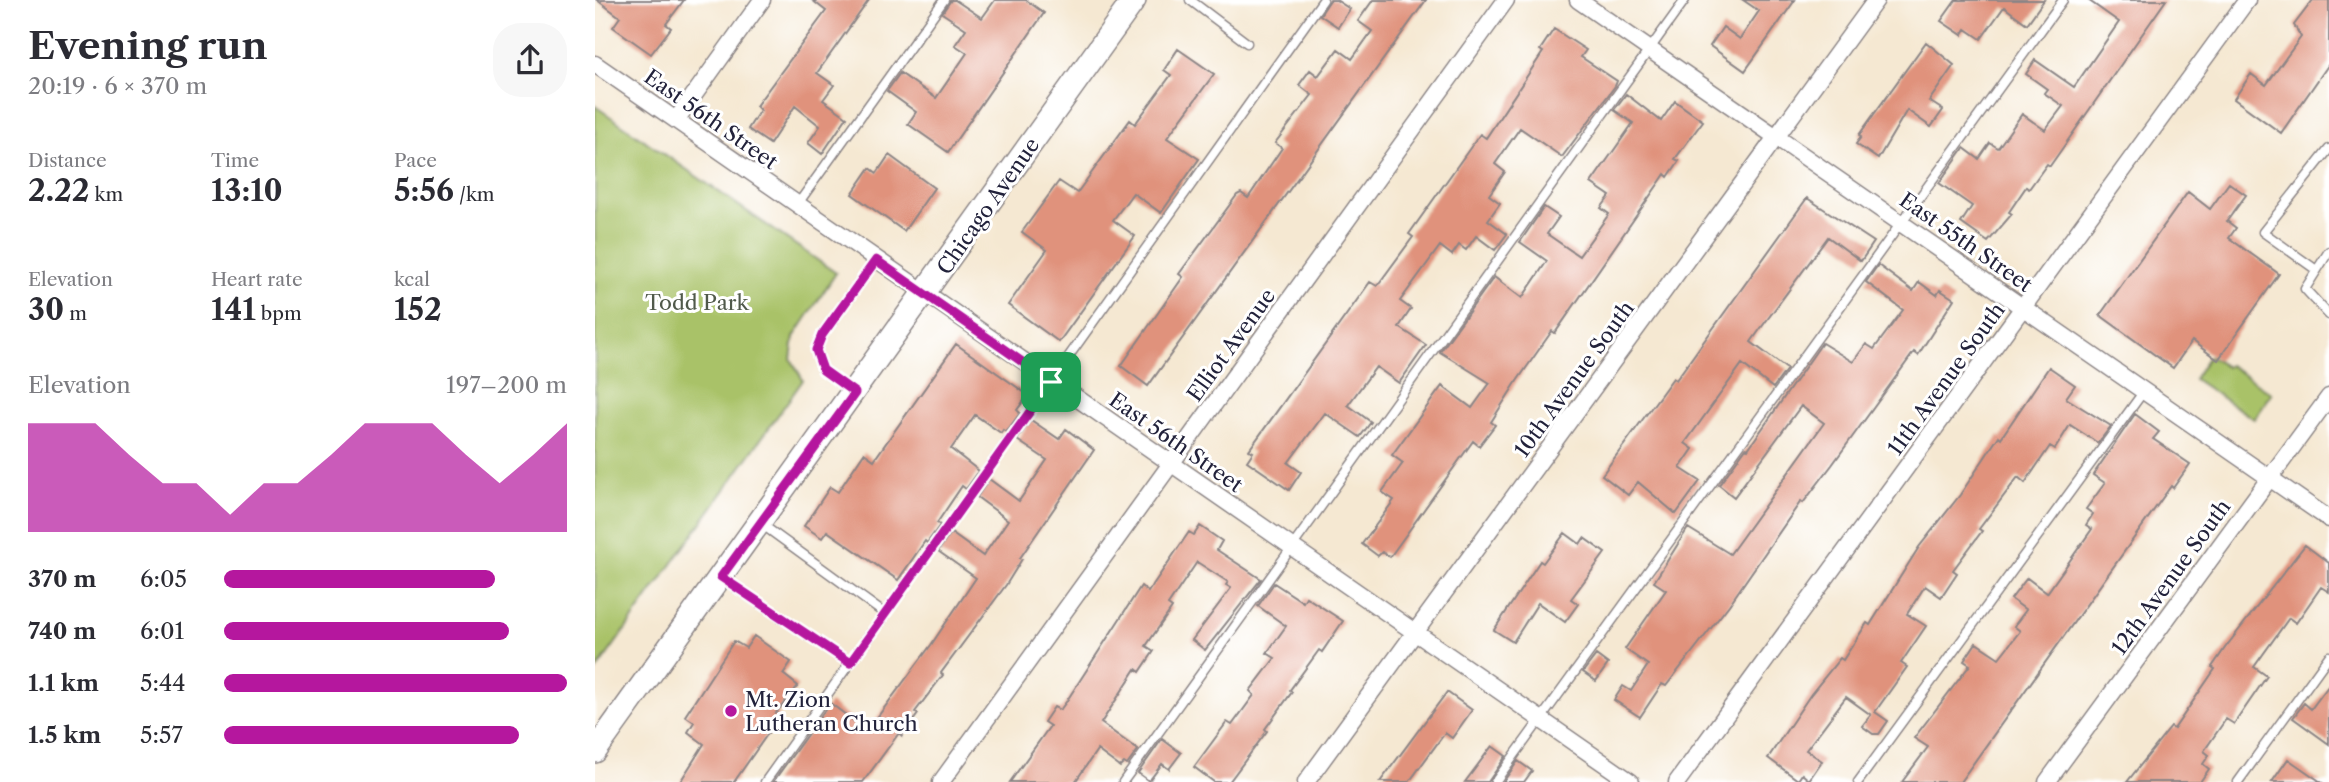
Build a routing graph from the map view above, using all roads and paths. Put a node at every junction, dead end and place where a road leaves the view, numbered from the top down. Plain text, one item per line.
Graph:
1 (762, 0) edge
2 (944, 0) edge
3 (1134, 0) edge
4 (1190, 0) edge
5 (1324, 0) edge
6 (1506, 0) edge
7 (1578, 0) edge
8 (1685, 0) edge
9 (1875, 0) edge
10 (2063, 0) edge
11 (2247, 0) edge
12 (1247, 43) dead end
13 (1650, 48) junction
14 (595, 64) edge
15 (676, 120) junction
16 (1777, 136) junction
17 (2329, 149) edge
18 (797, 205) junction
19 (1902, 222) junction
20 (2329, 251) edge
21 (876, 260) junction
22 (2315, 270) junction
23 (925, 294) junction
24 (2024, 309) junction
25 (2329, 315) edge
26 (1051, 382) junction
27 (2144, 391) junction
28 (855, 393) junction
29 (2329, 397) edge
30 (1171, 464) junction
31 (2270, 479) junction
32 (2329, 519) edge
33 (760, 523) junction
34 (1292, 548) junction
35 (721, 577) junction
36 (885, 614) junction
37 (1414, 634) junction
38 (2329, 656) edge
39 (850, 663) junction
40 (1540, 719) junction
41 (595, 751) edge
42 (765, 782) edge
43 (941, 782) edge
44 (1123, 782) edge
45 (1306, 782) edge
46 (1495, 782) edge
47 (1631, 782) edge
48 (1677, 782) edge
49 (1858, 782) edge
50 (2047, 782) edge
51 (2238, 782) edge

1 - 15 street
2 - 18 lane
3 - 23 street, Chicago Avenue
4 - 12 lane
5 - 26 lane
6 - 30 street, Elliot Avenue
7 - 13 street, East 55th Street
8 - 13 lane
9 - 16 street, 10th Avenue South
10 - 19 lane
11 - 24 street, 11th Avenue South
13 - 16 street, East 55th Street
13 - 34 lane
14 - 15 street, East 56th Street
15 - 18 street, East 56th Street
16 - 19 street, East 55th Street
16 - 37 street, 10th Avenue South
17 - 22 lane
18 - 21 street, East 56th Street
19 - 24 street, East 55th Street
19 - 40 lane
20 - 22 lane
21 - 23 street, East 56th Street
21 - 28 lane
22 - 25 lane
23 - 26 street, East 56th Street
23 - 28 street, Chicago Avenue
24 - 27 street, East 55th Street
24 - 48 street, 11th Avenue South
26 - 30 street, East 56th Street
26 - 36 lane
27 - 31 street, East 55th Street
27 - 49 lane
28 - 33 street, Chicago Avenue
29 - 31 street, 12th Avenue South
30 - 34 street, East 56th Street
30 - 43 street, Elliot Avenue
31 - 32 street, East 55th Street
31 - 50 street, 12th Avenue South
33 - 35 street, Chicago Avenue
33 - 36 lane
34 - 37 street, East 56th Street
34 - 44 lane
35 - 39 lane
35 - 41 street, Chicago Avenue
36 - 39 lane
37 - 40 street, East 56th Street
37 - 45 street, 10th Avenue South
38 - 51 lane
39 - 42 lane
40 - 46 lane
40 - 47 street, East 56th Street

